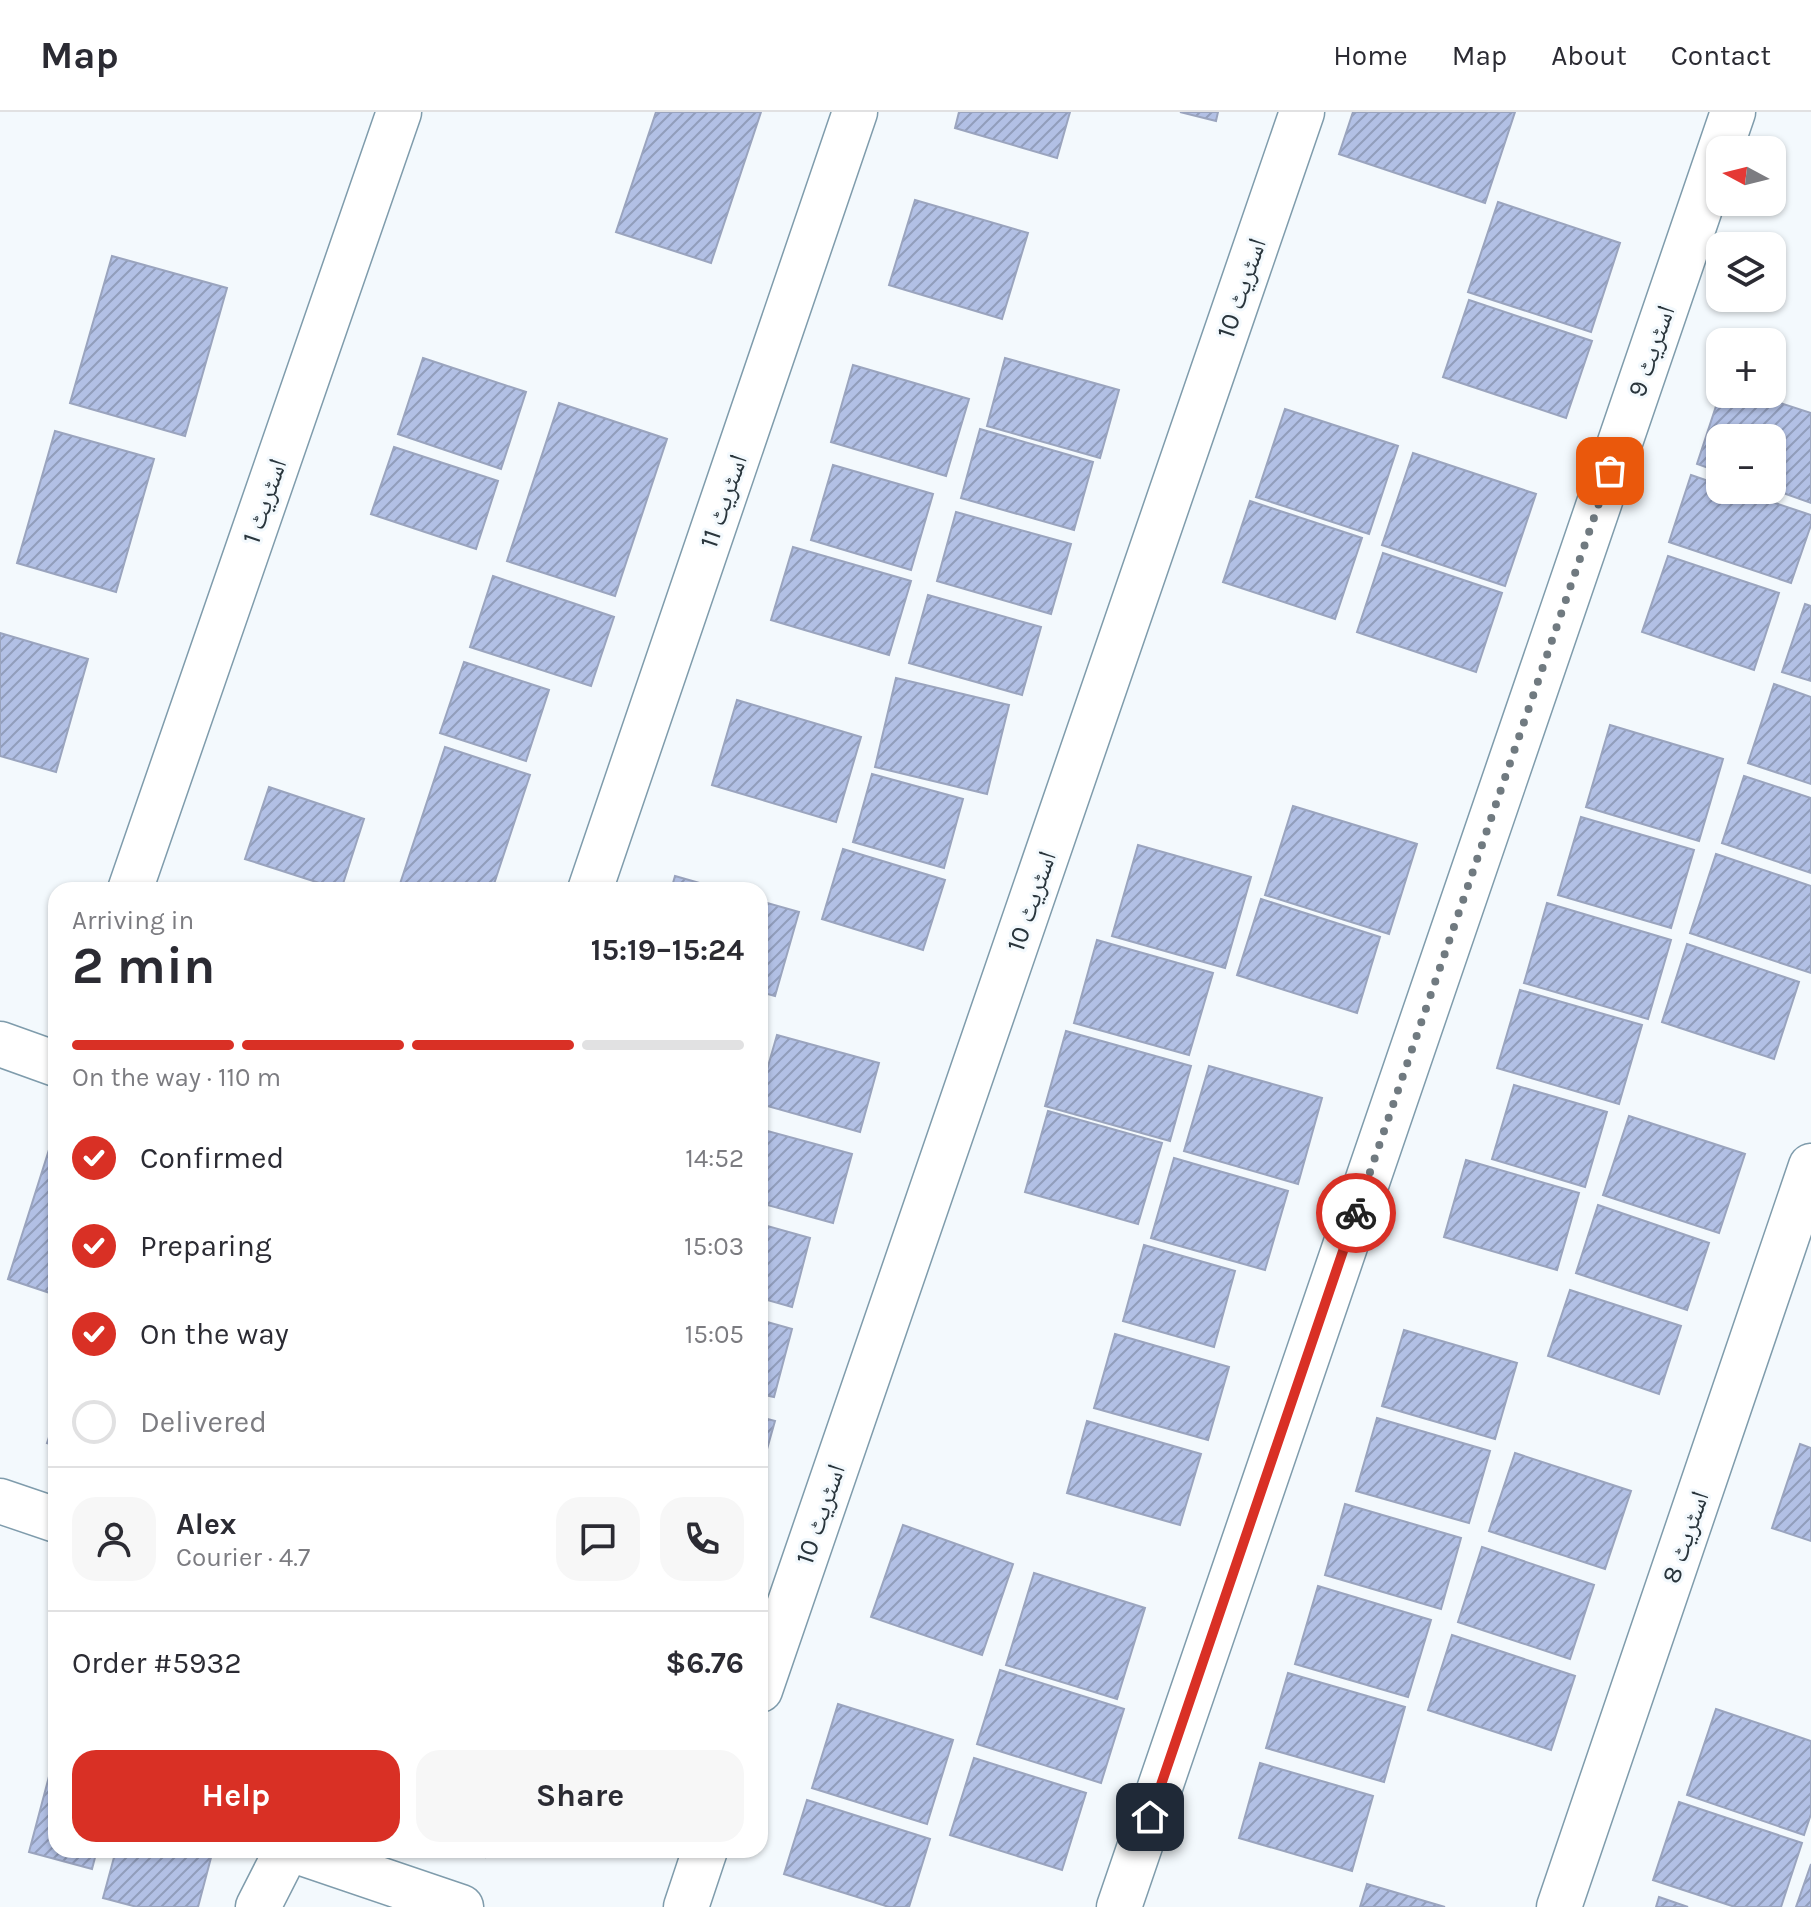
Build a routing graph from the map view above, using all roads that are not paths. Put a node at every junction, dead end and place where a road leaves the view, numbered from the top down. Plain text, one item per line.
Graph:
1 (399, 112) edge
2 (855, 112) edge
3 (1302, 112) edge
4 (1733, 112) edge
5 (133, 882) edge
6 (593, 882) edge
7 (0, 1044) edge
8 (48, 1061) edge
9 (1811, 1166) edge
10 (0, 1501) edge
11 (48, 1517) edge
12 (768, 1667) edge
13 (286, 1858) edge
14 (314, 1858) edge
15 (702, 1858) edge
16 (258, 1907) edge
17 (461, 1907) edge
18 (686, 1907) edge
19 (1119, 1907) edge
20 (1559, 1907) edge

1 - 5 street, اسٹریٹ 1
2 - 6 street, اسٹریٹ 11
3 - 12 street, اسٹریٹ 10
4 - 19 street, اسٹریٹ 9
7 - 8 street
9 - 20 street, اسٹریٹ 8
10 - 11 street
13 - 16 street
14 - 17 street
15 - 18 street

